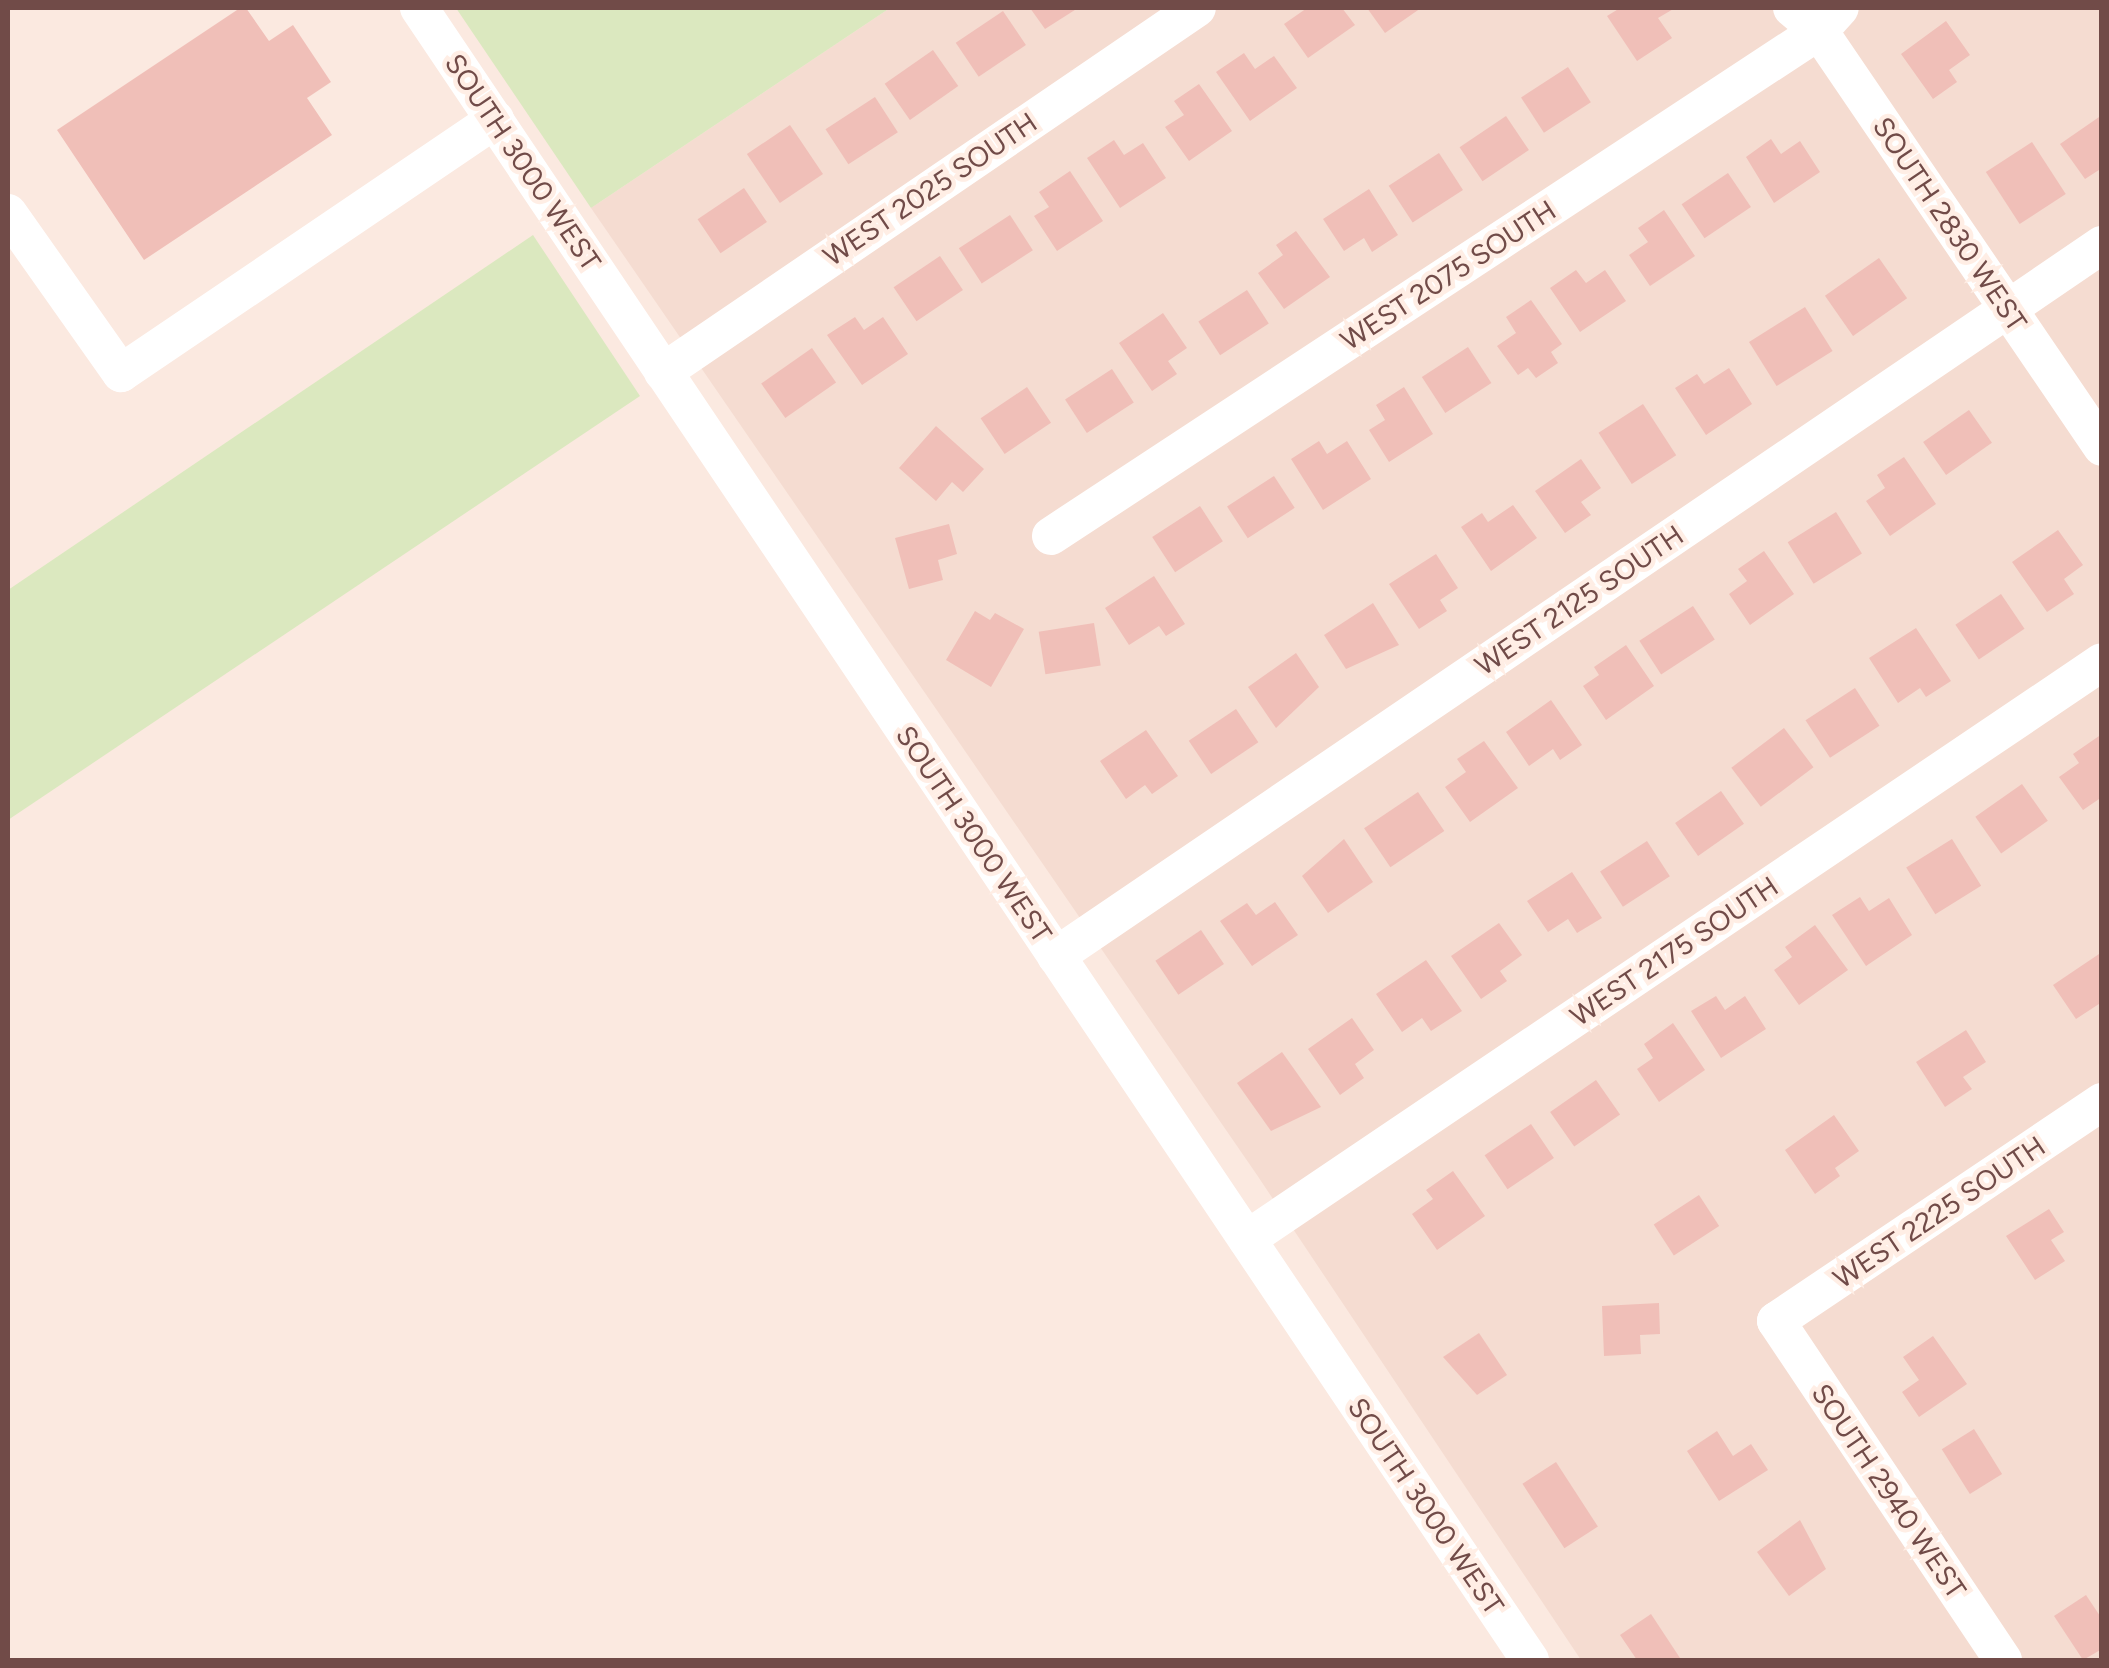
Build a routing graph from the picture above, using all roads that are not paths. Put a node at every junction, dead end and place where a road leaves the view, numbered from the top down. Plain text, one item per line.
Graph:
1 (420, 8) edge
2 (1197, 8) edge
3 (1817, 15) edge
4 (495, 120) junction
5 (8, 214) edge
6 (2102, 245) edge
7 (2008, 309) junction
8 (664, 372) junction
9 (2102, 446) edge
10 (1051, 536) dead end
11 (2102, 662) edge
12 (1056, 956) junction
13 (2098, 1112) edge
14 (1247, 1239) junction
15 (1776, 1321) joint
16 (1530, 1660) edge
17 (2004, 1660) edge

1 - 4 street, SOUTH 3000 WEST
2 - 8 street, WEST 2025 SOUTH
3 - 7 street, SOUTH 2830 WEST
3 - 10 street, WEST 2075 SOUTH
4 - 5 street
4 - 8 street, SOUTH 3000 WEST
6 - 7 street, WEST 2125 SOUTH
7 - 9 street, SOUTH 2830 WEST
7 - 12 street, WEST 2125 SOUTH
8 - 12 street, SOUTH 3000 WEST
11 - 14 street, WEST 2175 SOUTH
12 - 14 street, SOUTH 3000 WEST
13 - 15 street, WEST 2225 SOUTH
14 - 16 street, SOUTH 3000 WEST
15 - 17 street, SOUTH 2940 WEST

